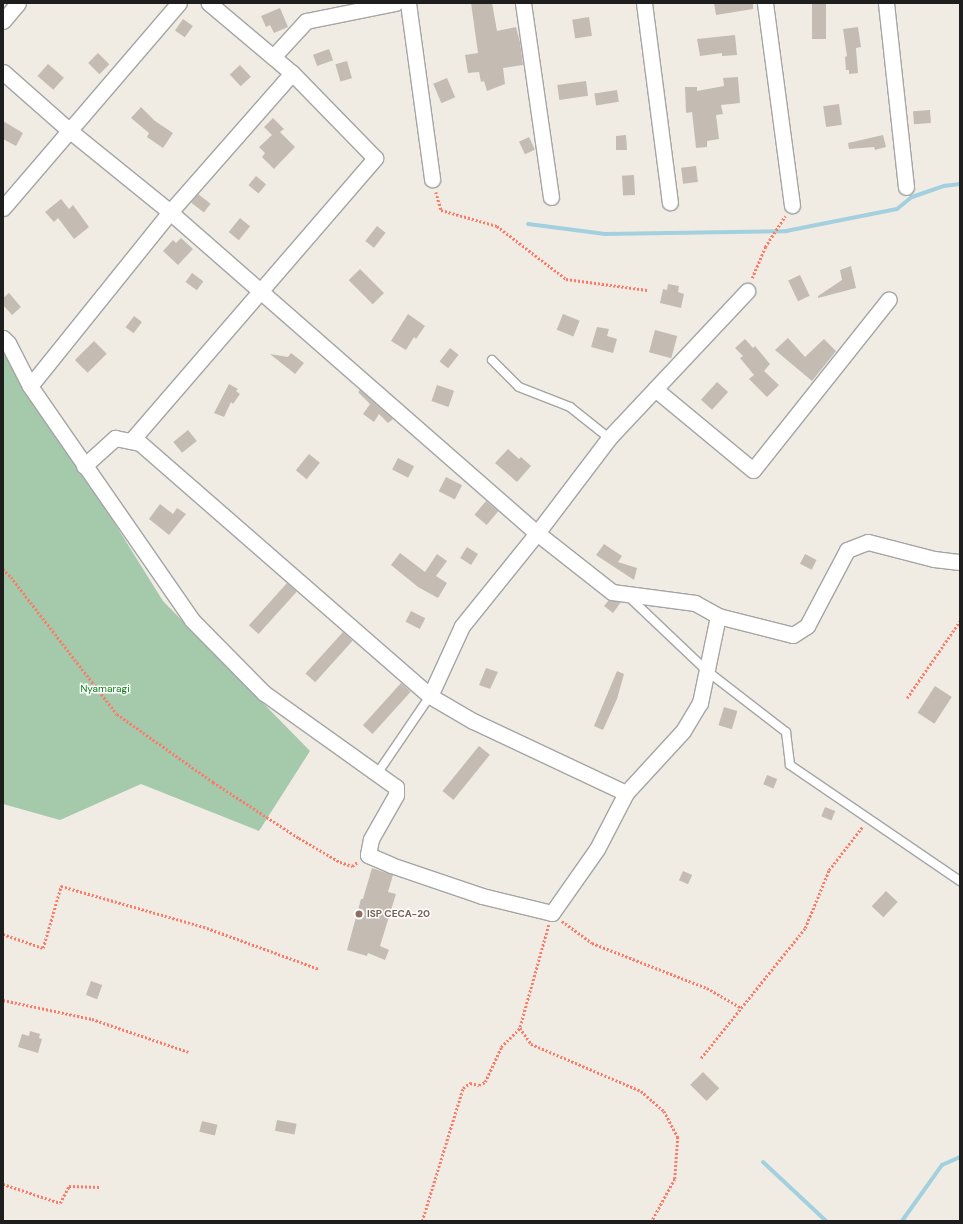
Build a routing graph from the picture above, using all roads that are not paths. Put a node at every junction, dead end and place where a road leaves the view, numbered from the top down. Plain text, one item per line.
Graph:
1 (18, 3) edge
2 (179, 3) edge
3 (209, 3) edge
4 (395, 3) edge
5 (408, 3) edge
6 (523, 3) edge
7 (644, 3) edge
8 (765, 3) edge
9 (886, 3) edge
10 (3, 21) edge
11 (273, 57) junction
12 (3, 72) edge
13 (292, 73) junction
14 (70, 131) junction
15 (432, 179) road end
16 (906, 187) dead end
17 (551, 197) dead end
18 (670, 202) dead end
19 (792, 205) road end
20 (3, 208) edge
21 (170, 212) junction
22 (260, 291) junction
23 (747, 291) road end
24 (890, 299) dead end
25 (3, 338) edge
26 (492, 360) dead end
27 (30, 386) junction
28 (655, 389) junction
29 (609, 438) junction
30 (131, 441) junction
31 (84, 466) junction
32 (537, 533) junction
33 (960, 562) edge
34 (626, 594) junction
35 (718, 616) junction
36 (707, 671) junction
37 (430, 696) junction
38 (377, 774) junction
39 (626, 793) junction
40 (960, 882) edge

1 - 10 street
2 - 14 street
3 - 11 street
4 - 11 street
5 - 15 street
6 - 17 street
7 - 18 street
8 - 19 street
9 - 16 street
11 - 13 street
12 - 14 street
13 - 21 street
13 - 22 street
14 - 20 street
14 - 21 street
21 - 22 street
21 - 27 street
22 - 30 street
22 - 32 street
23 - 28 street
24 - 28 street
25 - 27 street
26 - 29 lane
27 - 31 street
28 - 29 street
29 - 32 street
30 - 31 street
30 - 37 street
31 - 38 street
32 - 34 street
32 - 37 street
33 - 35 street
34 - 35 street
34 - 36 lane
35 - 36 street
36 - 39 street
36 - 40 lane
37 - 38 lane
37 - 39 street
38 - 39 street

